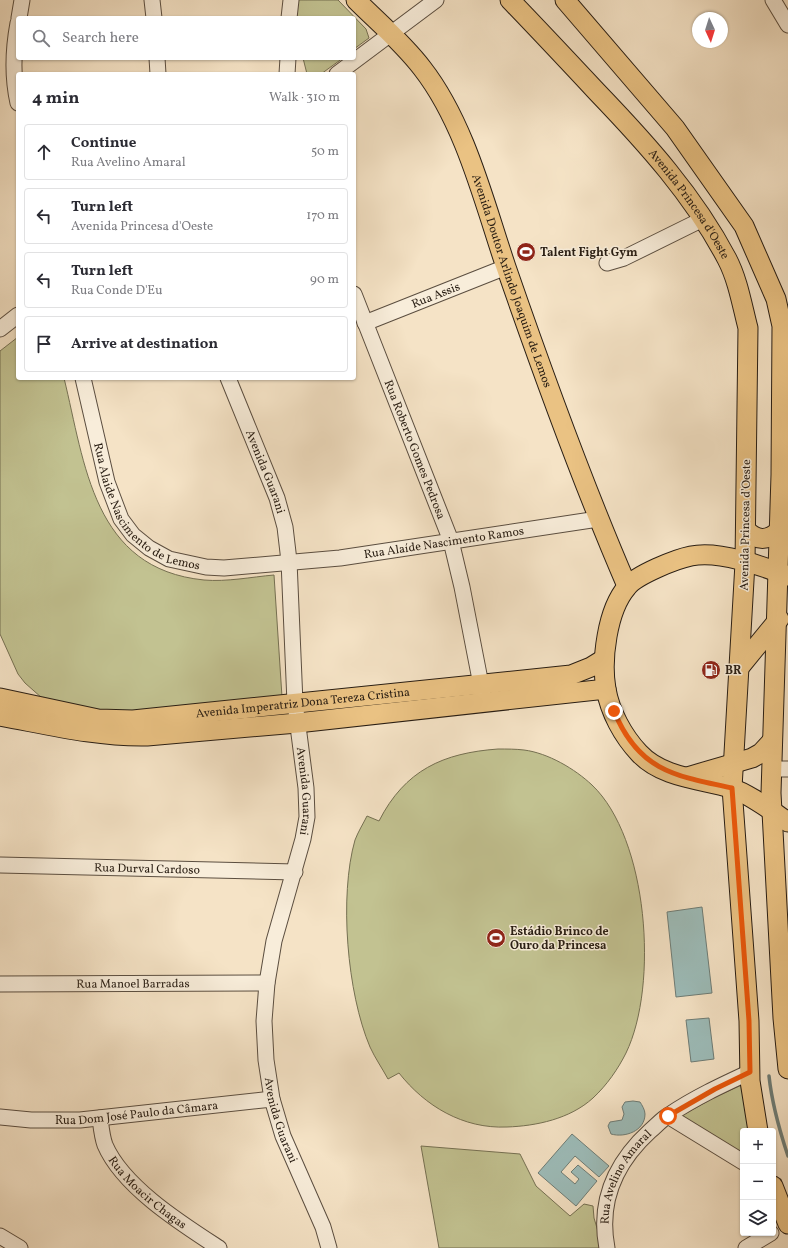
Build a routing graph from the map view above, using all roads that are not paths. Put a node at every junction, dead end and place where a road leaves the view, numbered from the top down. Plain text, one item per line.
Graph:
1 (22, 0) edge
2 (152, 0) edge
3 (291, 0) edge
4 (356, 0) edge
5 (436, 0) edge
6 (510, 0) edge
7 (565, 0) edge
8 (773, 0) edge
9 (19, 16) edge
10 (154, 16) edge
11 (290, 16) edge
12 (788, 25) edge
13 (389, 34) junction
14 (16, 37) edge
15 (356, 59) edge
16 (157, 60) edge
17 (288, 60) edge
18 (355, 60) edge
19 (158, 72) edge
20 (287, 72) edge
21 (340, 72) edge
22 (16, 94) edge
23 (703, 219) junction
24 (607, 263) dead end
25 (506, 267) junction
26 (782, 297) edge
27 (356, 299) edge
28 (16, 317) edge
29 (365, 323) junction
30 (0, 329) edge
31 (83, 380) edge
32 (229, 380) edge
33 (598, 519) junction
34 (746, 530) junction
35 (782, 536) edge
36 (451, 541) junction
37 (289, 561) junction
38 (745, 563) junction
39 (783, 574) edge
40 (627, 586) junction
41 (782, 617) edge
42 (788, 656) edge
43 (604, 659) junction
44 (738, 669) junction
45 (774, 669) junction
46 (606, 689) junction
47 (483, 693) junction
48 (0, 698) edge
49 (294, 703) junction
50 (3, 716) edge
51 (297, 723) junction
52 (772, 741) junction
53 (733, 763) junction
54 (780, 769) edge
55 (686, 777) junction
56 (732, 788) junction
57 (777, 803) edge
58 (788, 822) edge
59 (0, 865) edge
60 (294, 872) junction
61 (0, 984) edge
62 (267, 984) junction
63 (788, 1063) edge
64 (750, 1072) junction
65 (272, 1099) junction
66 (668, 1116) junction
67 (0, 1117) edge
68 (100, 1118) junction
69 (758, 1128) edge
70 (740, 1160) edge
71 (776, 1194) edge
72 (788, 1224) edge
73 (776, 1230) edge
74 (0, 1236) edge
75 (766, 1236) edge
76 (20, 1248) edge
77 (219, 1248) edge
78 (329, 1248) edge
79 (607, 1248) edge
80 (746, 1248) edge

1 - 9 street
2 - 10 street
3 - 11 street
4 - 13 main road, Avenida Doutor Arlindo Joaquim de Lemos
5 - 13 street
6 - 23 main road, Avenida Princesa d'Oeste
7 - 26 main road
8 - 12 street
13 - 15 street
13 - 25 main road, Avenida Doutor Arlindo Joaquim de Lemos
14 - 22 street
16 - 19 street
17 - 20 street
18 - 21 street
23 - 24 street
23 - 34 main road, Avenida Princesa d'Oeste
25 - 29 street, Rua Assis
25 - 33 main road, Avenida Doutor Arlindo Joaquim de Lemos
26 - 35 main road
27 - 29 street, Rua Roberto Gomes Pedrosa
28 - 30 street
29 - 36 street, Rua Roberto Gomes Pedrosa
31 - 37 street, Rua Alaide Nascimento de Lemos
32 - 37 street, Avenida Guarani
33 - 36 street, Rua Alaíde Nascimento Ramos
33 - 40 main road, Avenida Doutor Arlindo Joaquim de Lemos
34 - 35 main road
34 - 38 main road, Avenida Princesa d'Oeste
35 - 39 main road
36 - 37 street, Rua Alaíde Nascimento Ramos
36 - 47 street, Rua Roberto Gomes Pedrosa
37 - 49 street, Avenida Guarani
38 - 39 main road
38 - 40 main road
38 - 44 main road, Avenida Princesa d'Oeste
39 - 41 main road
40 - 43 main road
41 - 44 main road
41 - 45 main road
42 - 45 main road
43 - 46 main road
43 - 47 main road, Avenida Imperatriz Dona Tereza Cristina
44 - 53 main road, Avenida Princesa d'Oeste
45 - 52 main road
46 - 47 main road, Avenida Imperatriz Dona Tereza Cristina
46 - 55 main road
47 - 49 main road, Avenida Imperatriz Dona Tereza Cristina
47 - 51 main road, Avenida Imperatriz Dona Tereza Cristina
48 - 49 main road, Avenida Imperatriz Dona Tereza Cristina
48 - 50 street
49 - 51 street, Avenida Guarani
50 - 51 main road, Avenida Imperatriz Dona Tereza Cristina
51 - 60 street, Avenida Guarani
52 - 53 main road
52 - 54 main road
53 - 55 main road
53 - 56 main road, Avenida Princesa d'Oeste
54 - 57 main road
55 - 56 main road
56 - 57 main road
56 - 64 main road, Avenida Princesa d'Oeste
57 - 58 main road
57 - 63 main road
59 - 60 street, Rua Durval Cardoso
60 - 62 street, Avenida Guarani
61 - 62 street, Rua Manoel Barradas
62 - 65 street, Avenida Guarani
64 - 66 street, Rua Avelino Amaral
64 - 69 main road, Avenida Princesa d'Oeste
65 - 68 street, Rua Dom José Paulo da Câmara
65 - 78 street, Avenida Guarani
66 - 70 street
66 - 79 street, Rua Avelino Amaral
67 - 68 street, Rua Dom José Paulo da Câmara
68 - 77 street, Rua Moacir Chagas
71 - 72 main road
72 - 73 street
74 - 76 street
75 - 80 street

